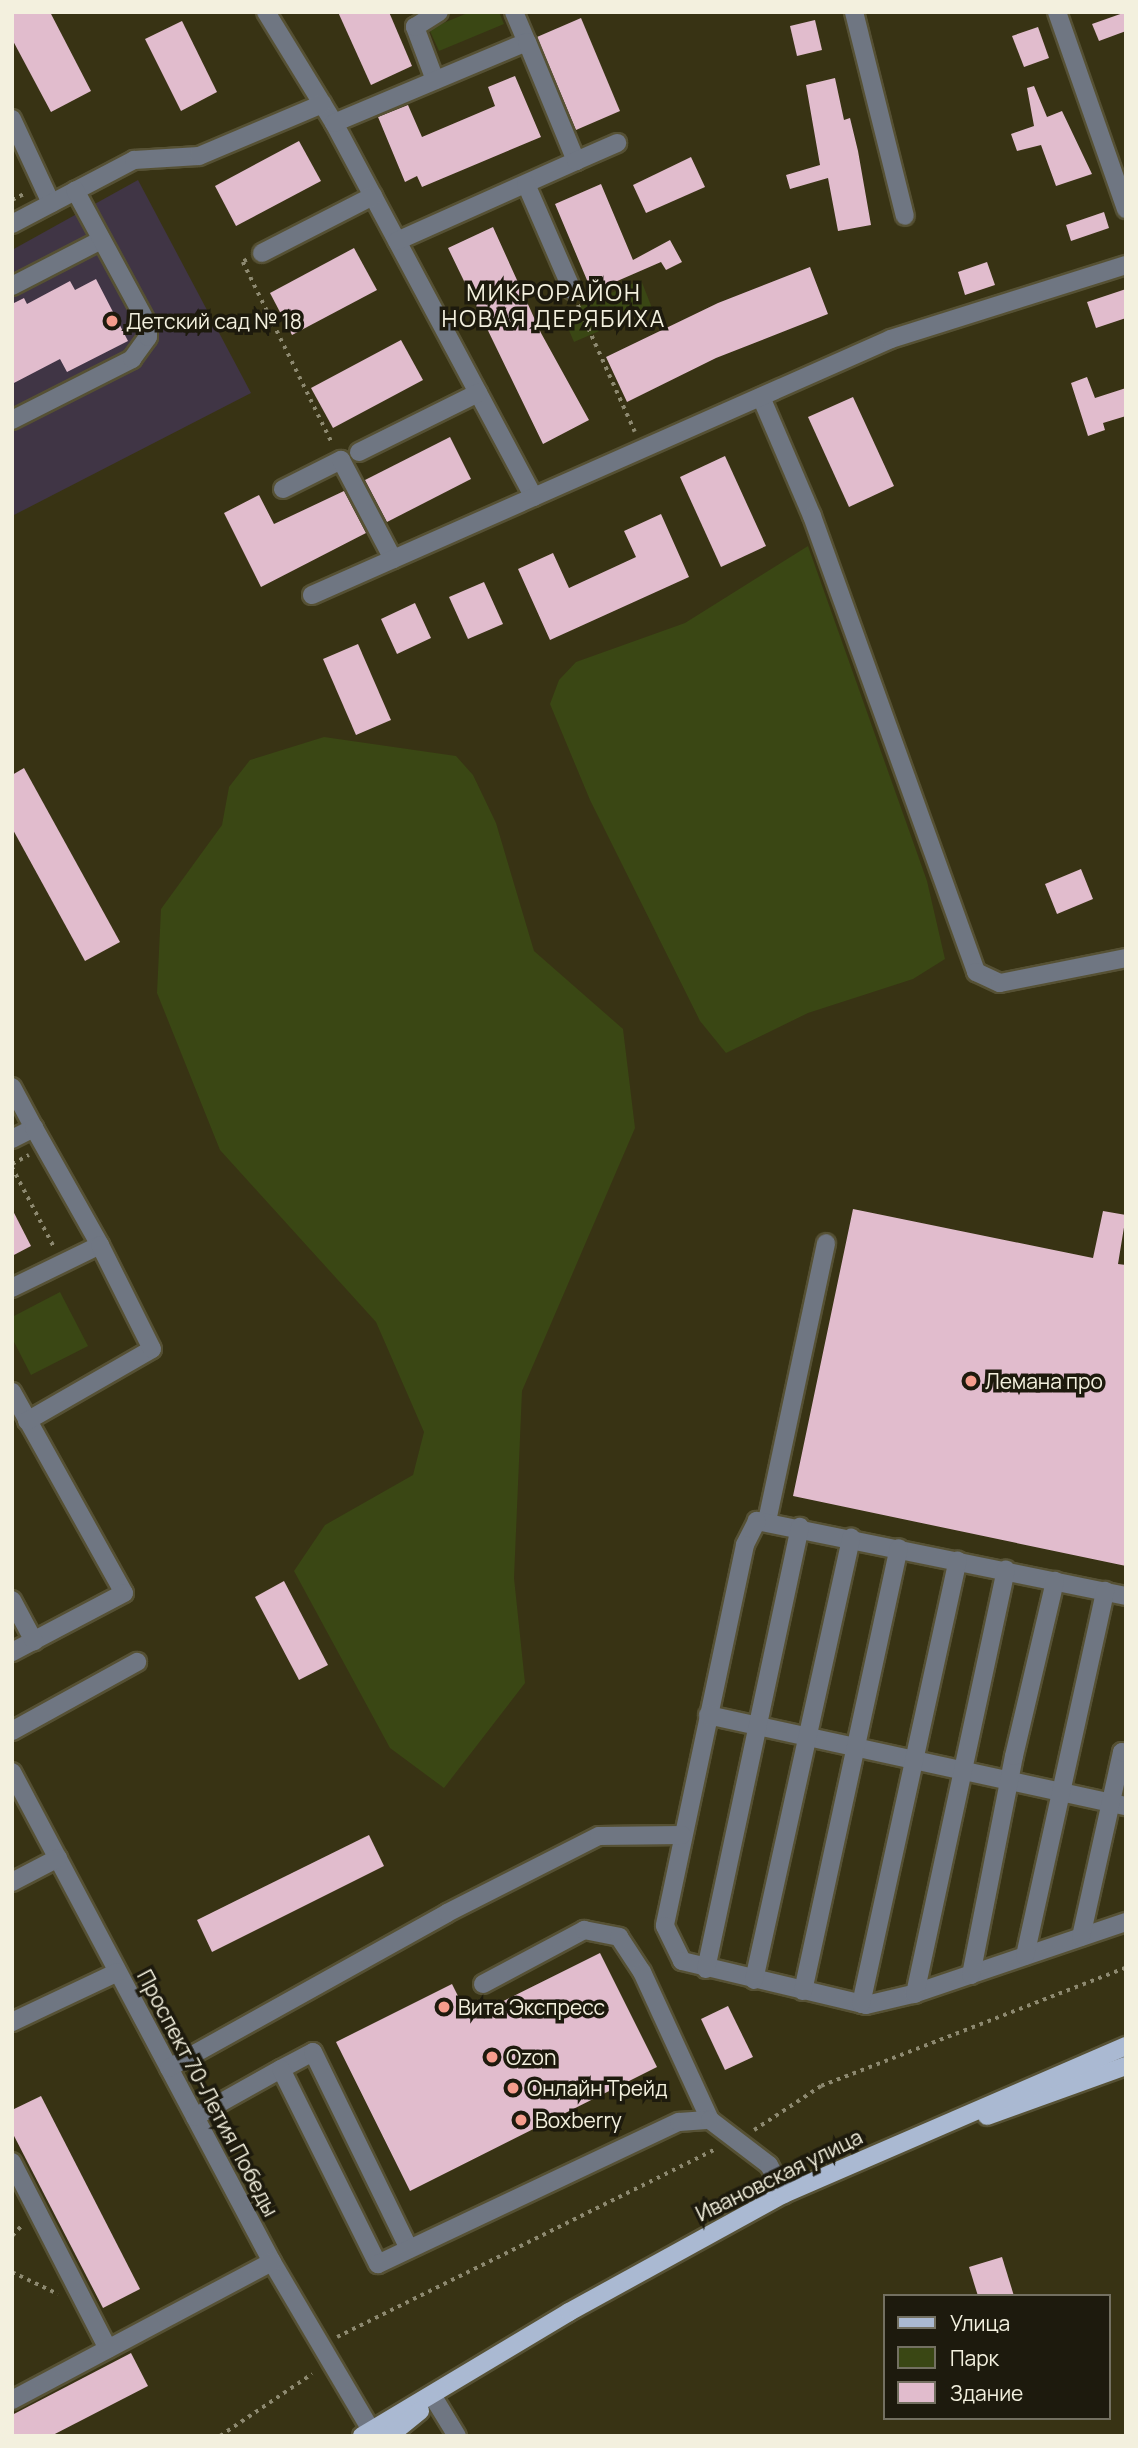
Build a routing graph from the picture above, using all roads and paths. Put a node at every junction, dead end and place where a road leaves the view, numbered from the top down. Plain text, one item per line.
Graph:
1 (266, 12) edge
2 (439, 12) edge
3 (514, 12) edge
4 (854, 12) edge
5 (1058, 12) edge
6 (527, 42) junction
7 (435, 80) junction
8 (322, 104) junction
9 (12, 119) edge
10 (334, 123) junction
11 (17, 143) edge
12 (617, 143) dead end
13 (576, 161) junction
14 (526, 184) junction
15 (75, 190) junction
16 (373, 196) junction
17 (51, 203) junction
18 (1126, 209) edge
19 (905, 216) dead end
20 (12, 224) edge
21 (99, 241) junction
22 (397, 242) junction
23 (262, 253) joint
24 (1126, 265) edge
25 (12, 286) edge
26 (572, 290) joint
27 (478, 393) junction
28 (761, 397) junction
29 (12, 420) edge
30 (642, 449) junction
31 (359, 452) dead end
32 (341, 460) junction
33 (283, 489) dead end
34 (534, 497) junction
35 (393, 559) junction
36 (312, 594) dead end
37 (1126, 958) edge
38 (12, 1087) edge
39 (34, 1128) junction
40 (12, 1139) edge
41 (12, 1167) edge
42 (826, 1243) dead end
43 (100, 1245) junction
44 (63, 1263) junction
45 (12, 1288) edge
46 (12, 1392) edge
47 (27, 1421) junction
48 (767, 1521) junction
49 (800, 1527) junction
50 (851, 1538) junction
51 (899, 1548) junction
52 (958, 1560) junction
53 (1006, 1570) junction
54 (1055, 1581) junction
55 (1105, 1591) junction
56 (1126, 1596) edge
57 (12, 1600) edge
58 (34, 1641) junction
59 (12, 1652) edge
60 (137, 1662) dead end
61 (708, 1715) junction
62 (758, 1729) junction
63 (12, 1731) edge
64 (807, 1739) junction
65 (858, 1750) junction
66 (1126, 1753) edge
67 (914, 1762) junction
68 (12, 1772) edge
69 (962, 1772) junction
70 (1011, 1782) junction
71 (1061, 1793) junction
72 (1118, 1805) edge
73 (682, 1835) junction
74 (58, 1858) junction
75 (12, 1882) edge
76 (1126, 1922) edge
77 (1081, 1937) junction
78 (1025, 1956) junction
79 (706, 1969) junction
80 (118, 1972) junction
81 (971, 1975) junction
82 (754, 1980) junction
83 (483, 1984) dead end
84 (803, 1991) junction
85 (915, 1994) junction
86 (862, 2004) junction
87 (12, 2022) edge
88 (1126, 2046) edge
89 (1126, 2066) edge
90 (169, 2068) junction
91 (281, 2069) junction
92 (195, 2116) junction
93 (710, 2120) junction
94 (12, 2162) edge
95 (784, 2194) junction
96 (409, 2249) junction
97 (272, 2262) junction
98 (12, 2272) edge
99 (87, 2308) junction
100 (108, 2349) junction
101 (312, 2374) dead end
102 (468, 2375) junction
103 (12, 2400) edge
104 (435, 2400) junction
105 (369, 2434) edge
106 (220, 2436) edge
107 (389, 2436) edge
108 (457, 2436) edge

1 - 8 street
2 - 7 street
3 - 6 street
4 - 19 street
5 - 18 street
6 - 7 street
6 - 13 street
7 - 10 street
8 - 10 street
8 - 15 street
9 - 11 street
10 - 16 street
11 - 17 street
12 - 13 street
13 - 14 street
14 - 22 street
14 - 26 street
15 - 17 street
15 - 21 street
16 - 22 street
16 - 23 street
17 - 20 street
21 - 25 street
21 - 29 street
22 - 27 street
23 - 32 path
24 - 28 street
26 - 30 path
27 - 31 street
27 - 34 street
28 - 30 street
28 - 37 street
30 - 34 street
32 - 33 street
32 - 35 street
34 - 35 street
35 - 36 street
38 - 39 street
39 - 40 street
39 - 43 street
41 - 44 path
42 - 48 street
43 - 44 street
43 - 47 street
44 - 45 street
46 - 47 street
47 - 58 street
48 - 49 street
48 - 61 street
49 - 50 street
49 - 62 street
50 - 51 street
50 - 64 street
51 - 52 street
51 - 65 street
52 - 53 street
52 - 67 street
53 - 54 street
53 - 69 street
54 - 55 street
54 - 70 street
55 - 56 street
55 - 71 street
57 - 58 street
58 - 59 street
60 - 63 street
61 - 62 street
61 - 73 street
62 - 64 street
62 - 79 street
64 - 65 street
64 - 82 street
65 - 67 street
65 - 84 street
66 - 72 street
67 - 69 street
67 - 86 street
68 - 74 street, Проспект 70-Летия Победы
69 - 70 street
69 - 85 street
70 - 71 street
70 - 81 street
71 - 72 street
71 - 78 street
72 - 77 street
73 - 79 street
73 - 90 street
74 - 75 street
74 - 80 street, Проспект 70-Летия Победы
76 - 77 street
77 - 78 street
78 - 81 street
79 - 82 street
80 - 87 street
80 - 90 street, Проспект 70-Летия Победы
81 - 85 street
82 - 84 street
83 - 93 street
84 - 86 street
85 - 86 street
88 - 95 main road, Ивановская улица
89 - 102 main road
90 - 92 street, Проспект 70-Летия Победы
91 - 92 street
91 - 96 street
91 - 96 street
92 - 97 street, Проспект 70-Летия Победы
93 - 95 street
93 - 96 street
94 - 99 street
95 - 102 main road, Ивановская улица
97 - 100 street
97 - 105 street, Проспект 70-Летия Победы
98 - 99 path
99 - 100 street
100 - 103 street
101 - 106 path
102 - 104 main road
102 - 105 main road
104 - 107 main road
104 - 108 street

